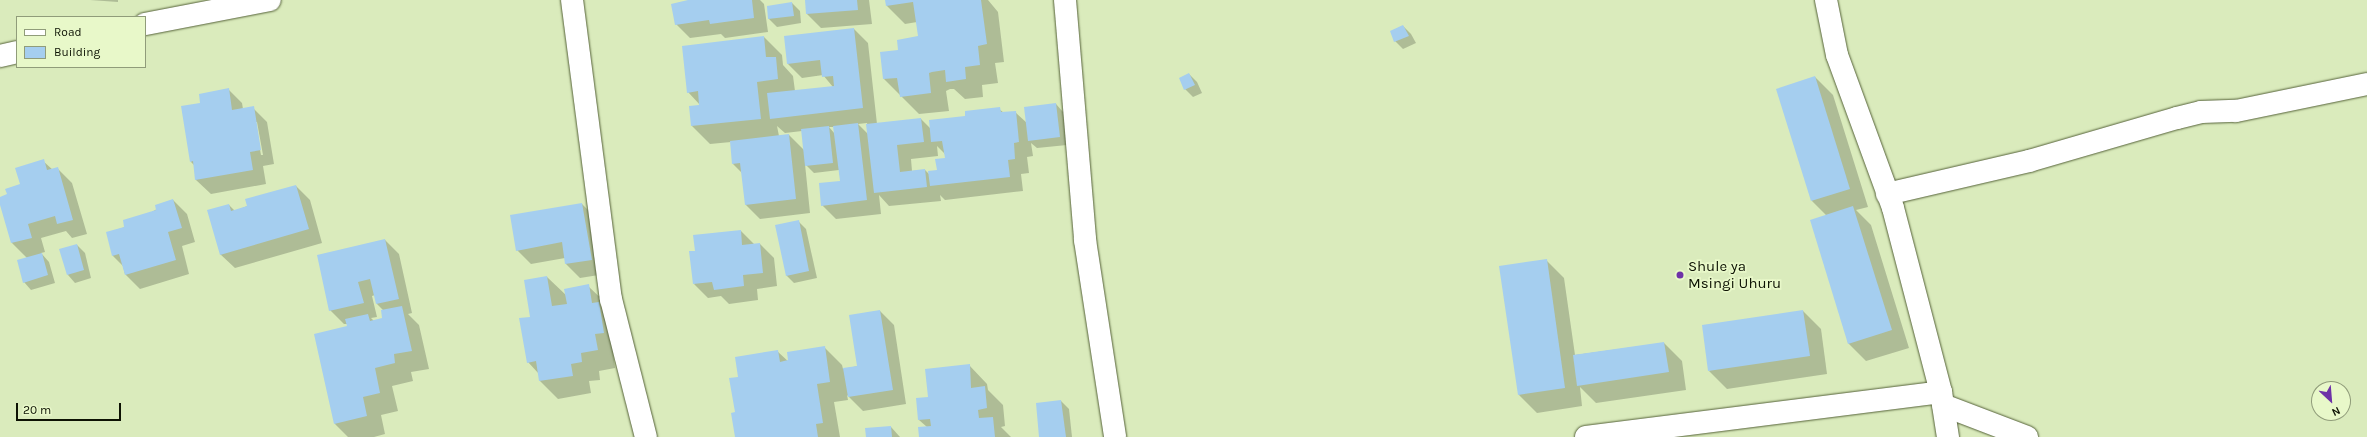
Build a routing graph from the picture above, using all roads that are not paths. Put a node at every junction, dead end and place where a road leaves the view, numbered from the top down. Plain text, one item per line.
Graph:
1 (270, 0) edge
2 (572, 0) edge
3 (1065, 0) edge
4 (1826, 0) edge
5 (146, 24) edge
6 (16, 52) edge
7 (0, 56) edge
8 (2367, 84) edge
9 (1888, 194) junction
10 (1942, 399) junction
11 (646, 437) edge
12 (1115, 437) edge
13 (1586, 437) edge
14 (1948, 437) edge
15 (2027, 437) edge

1 - 5 street
2 - 11 street
3 - 12 street
4 - 9 street
6 - 7 street
8 - 9 street
9 - 10 street
10 - 13 street
10 - 14 street
10 - 15 street

